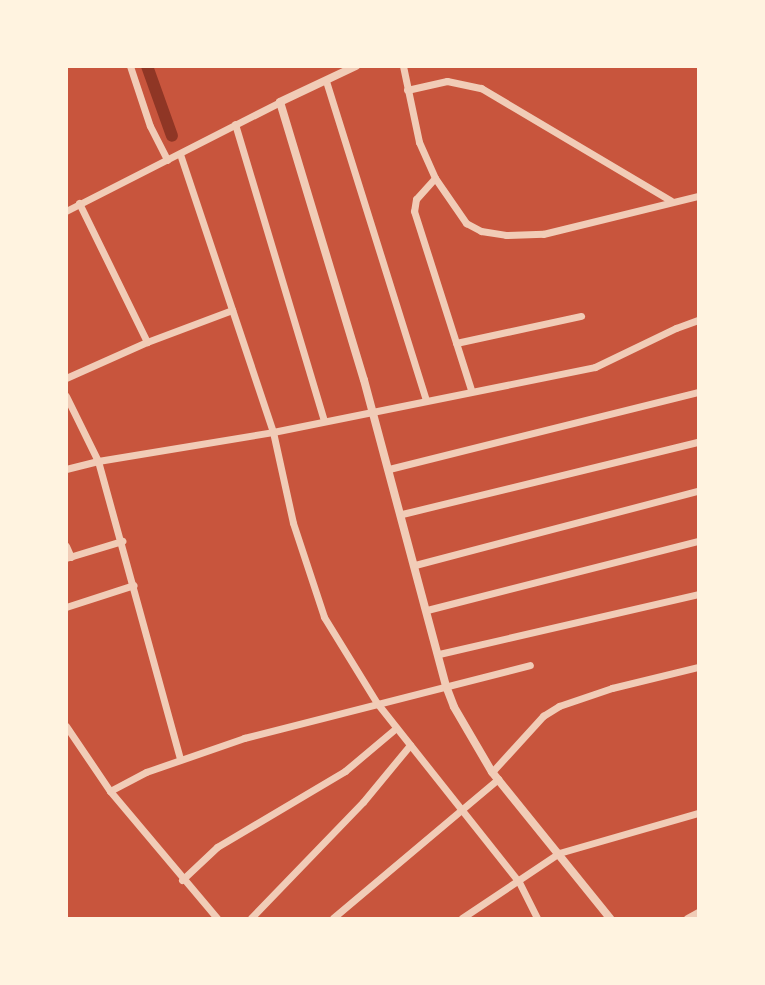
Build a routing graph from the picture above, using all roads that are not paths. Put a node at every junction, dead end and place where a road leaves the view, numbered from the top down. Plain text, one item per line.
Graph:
1 (130, 66) edge
2 (356, 66) edge
3 (403, 66) edge
4 (326, 81) junction
5 (407, 90) junction
6 (280, 102) junction
7 (235, 124) junction
8 (180, 154) junction
9 (167, 160) junction
10 (435, 178) junction
11 (698, 196) edge
12 (672, 201) junction
13 (79, 203) junction
14 (66, 211) edge
15 (232, 310) junction
16 (581, 316) dead end
17 (698, 320) edge
18 (146, 342) junction
19 (456, 343) junction
20 (66, 379) edge
21 (471, 390) junction
22 (698, 392) edge
23 (66, 396) edge
24 (426, 400) junction
25 (373, 412) junction
26 (324, 421) junction
27 (273, 432) junction
28 (698, 442) edge
29 (98, 461) junction
30 (66, 469) edge
31 (389, 469) junction
32 (698, 491) edge
33 (402, 514) junction
34 (122, 541) junction
35 (698, 541) edge
36 (66, 546) edge
37 (69, 558) edge
38 (415, 565) junction
39 (134, 585) junction
40 (698, 594) edge
41 (66, 607) edge
42 (427, 610) junction
43 (439, 654) junction
44 (530, 664) dead end
45 (698, 667) edge
46 (446, 686) junction
47 (377, 703) junction
48 (66, 726) edge
49 (396, 728) junction
50 (410, 745) junction
51 (180, 759) junction
52 (495, 776) junction
53 (110, 792) junction
54 (461, 810) junction
55 (698, 813) edge
56 (559, 853) junction
57 (182, 880) junction
58 (519, 881) junction
59 (698, 912) edge
60 (217, 919) edge
61 (251, 919) edge
62 (333, 919) edge
63 (462, 919) edge
64 (537, 919) edge
65 (610, 919) edge
66 (687, 919) edge

1 - 9 street
2 - 4 street
3 - 5 street
4 - 6 street
4 - 24 street
5 - 10 street
5 - 12 street
6 - 7 street
6 - 25 street
7 - 8 street
7 - 26 street
8 - 9 street
8 - 15 street
9 - 13 street
10 - 12 street
10 - 19 street
11 - 12 street
13 - 14 street
13 - 18 street
15 - 18 street
15 - 27 street
16 - 19 street
17 - 21 street
18 - 20 street
19 - 21 street
21 - 24 street
22 - 31 street
23 - 29 street
24 - 25 street
25 - 26 street
25 - 31 street
26 - 27 street
27 - 29 street
27 - 47 street
28 - 33 street
29 - 30 street
29 - 34 street
31 - 33 street
32 - 38 street
33 - 38 street
34 - 37 street
34 - 39 street
35 - 42 street
36 - 37 street
38 - 42 street
39 - 41 street
39 - 51 street
40 - 43 street
42 - 43 street
43 - 46 street
44 - 46 street
45 - 52 street
46 - 47 street
46 - 52 street
47 - 49 street
47 - 51 street
48 - 53 street
49 - 50 street
49 - 57 street
50 - 54 street
50 - 61 street
51 - 53 street
52 - 54 street
52 - 56 street
53 - 57 street
54 - 58 street
54 - 62 street
55 - 56 street
56 - 58 street
56 - 65 street
57 - 60 street
58 - 63 street
58 - 64 street
59 - 66 street

